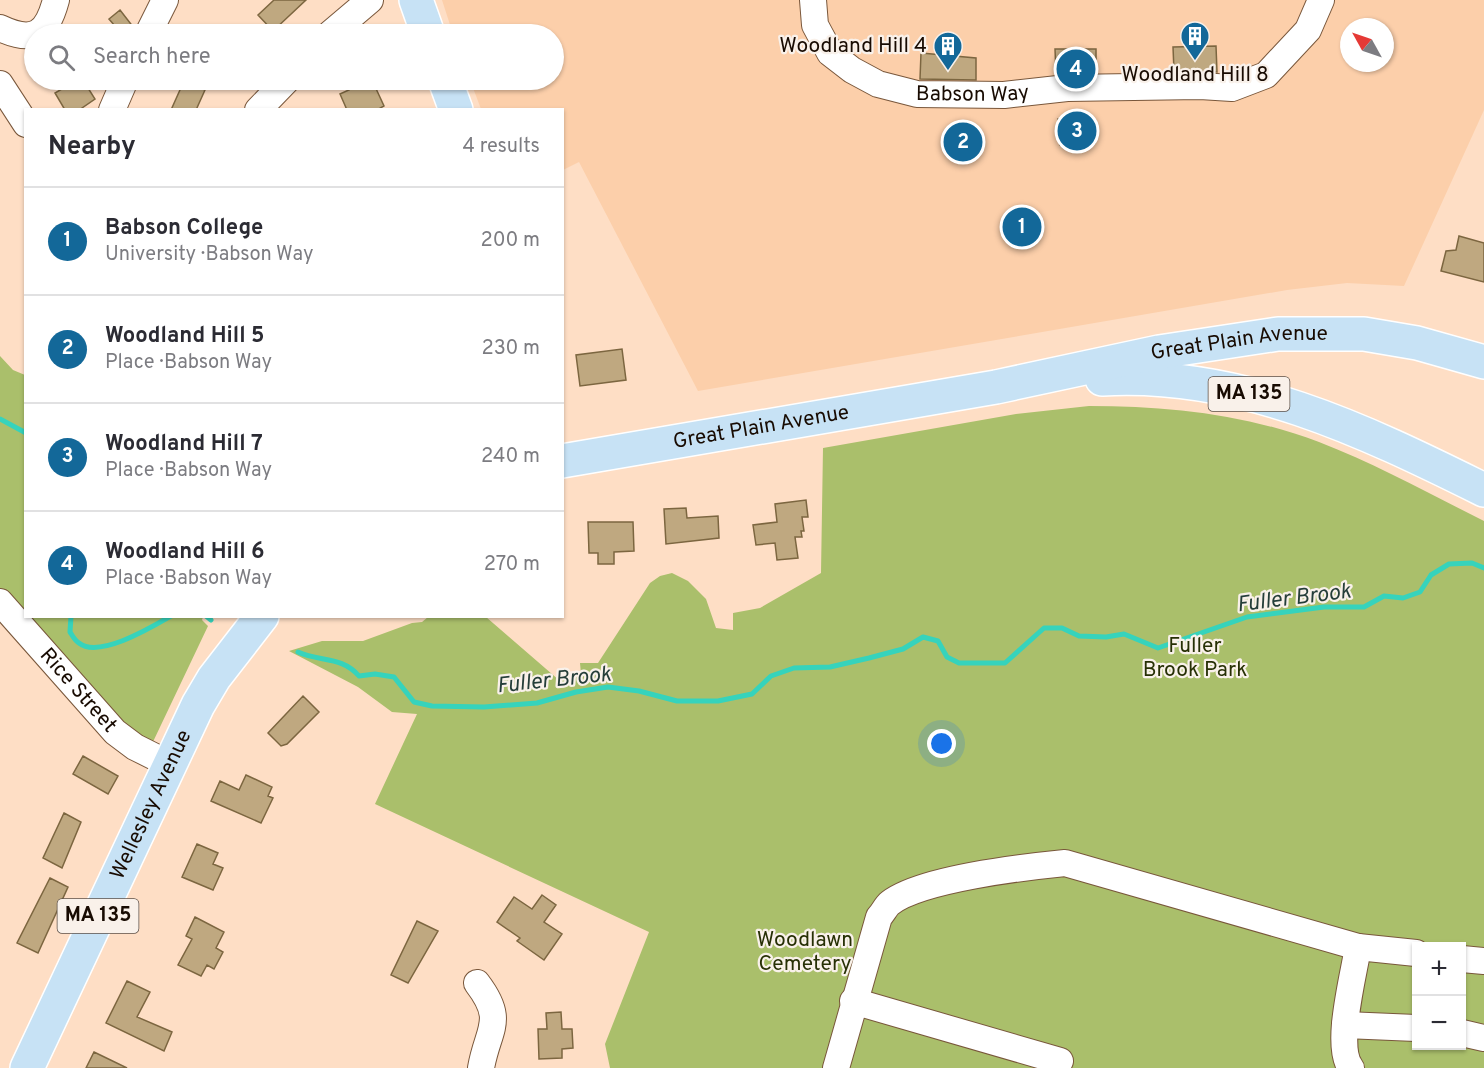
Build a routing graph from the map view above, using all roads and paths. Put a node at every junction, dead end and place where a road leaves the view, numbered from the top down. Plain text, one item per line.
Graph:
1 (56, 0) edge
2 (165, 0) edge
3 (370, 0) edge
4 (416, 0) edge
5 (813, 0) edge
6 (1320, 0) edge
7 (48, 24) edge
8 (153, 24) edge
9 (342, 24) edge
10 (424, 24) edge
11 (0, 28) edge
12 (24, 36) edge
13 (0, 84) edge
14 (121, 90) edge
15 (277, 90) edge
16 (449, 90) edge
17 (113, 108) edge
18 (260, 108) edge
19 (455, 108) edge
20 (24, 121) edge
21 (1484, 362) edge
22 (996, 387) junction
23 (564, 461) edge
24 (1484, 490) edge
25 (0, 602) edge
26 (260, 618) edge
27 (275, 618) edge
28 (241, 644) junction
29 (169, 764) junction
30 (1358, 946) junction
31 (1412, 953) edge
32 (1466, 960) edge
33 (1484, 962) edge
34 (477, 983) dead end
35 (853, 1001) junction
36 (1345, 1025) junction
37 (1412, 1028) edge
38 (1466, 1034) edge
39 (1484, 1038) edge
40 (1066, 1066) edge
41 (27, 1068) edge
42 (481, 1068) edge
43 (836, 1068) edge
44 (1352, 1068) edge

1 - 7 street
2 - 8 street
3 - 9 street
4 - 10 main road
5 - 6 street, Babson Way
11 - 12 street
13 - 20 street
14 - 17 street
15 - 18 street
16 - 19 main road
21 - 22 main road, Great Plain Avenue / MA 135
22 - 23 main road, Great Plain Avenue / MA 135
22 - 24 main road, Great Plain Avenue / MA 135
25 - 29 street, Rice Street
26 - 28 main road, Wellesley Avenue / MA 135
27 - 28 main road, MA 135
28 - 29 main road, Wellesley Avenue / MA 135
29 - 41 main road, Wellesley Avenue / MA 135
30 - 31 street
30 - 35 street
30 - 36 street
32 - 33 street
34 - 42 street
35 - 40 street
35 - 43 street
36 - 37 street
36 - 44 street
38 - 39 street

